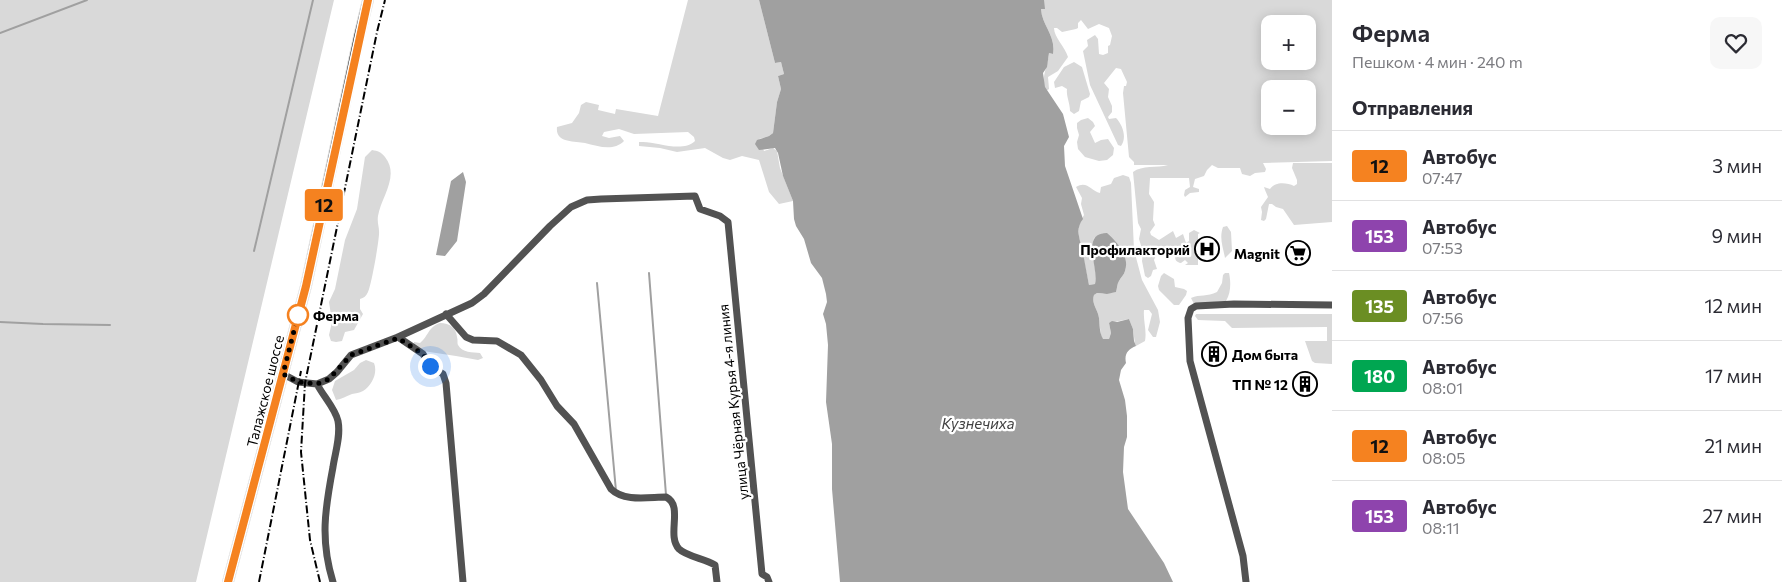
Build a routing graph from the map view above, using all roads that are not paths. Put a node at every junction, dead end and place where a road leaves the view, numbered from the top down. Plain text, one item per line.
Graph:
1 (368, 0) edge
2 (1332, 305) edge
3 (446, 314) junction
4 (398, 338) junction
5 (283, 374) junction
6 (317, 384) junction
7 (228, 582) edge
8 (333, 582) edge
9 (463, 582) edge
10 (717, 582) edge
11 (768, 582) edge
12 (1246, 582) edge

1 - 5 main road, Талажское шоссе
2 - 12 street
3 - 4 street
3 - 10 street
3 - 11 street, улица Чёрная Курья 4-я линия
4 - 6 street
4 - 9 street
5 - 6 street
5 - 7 main road, Талажское шоссе
6 - 8 street

